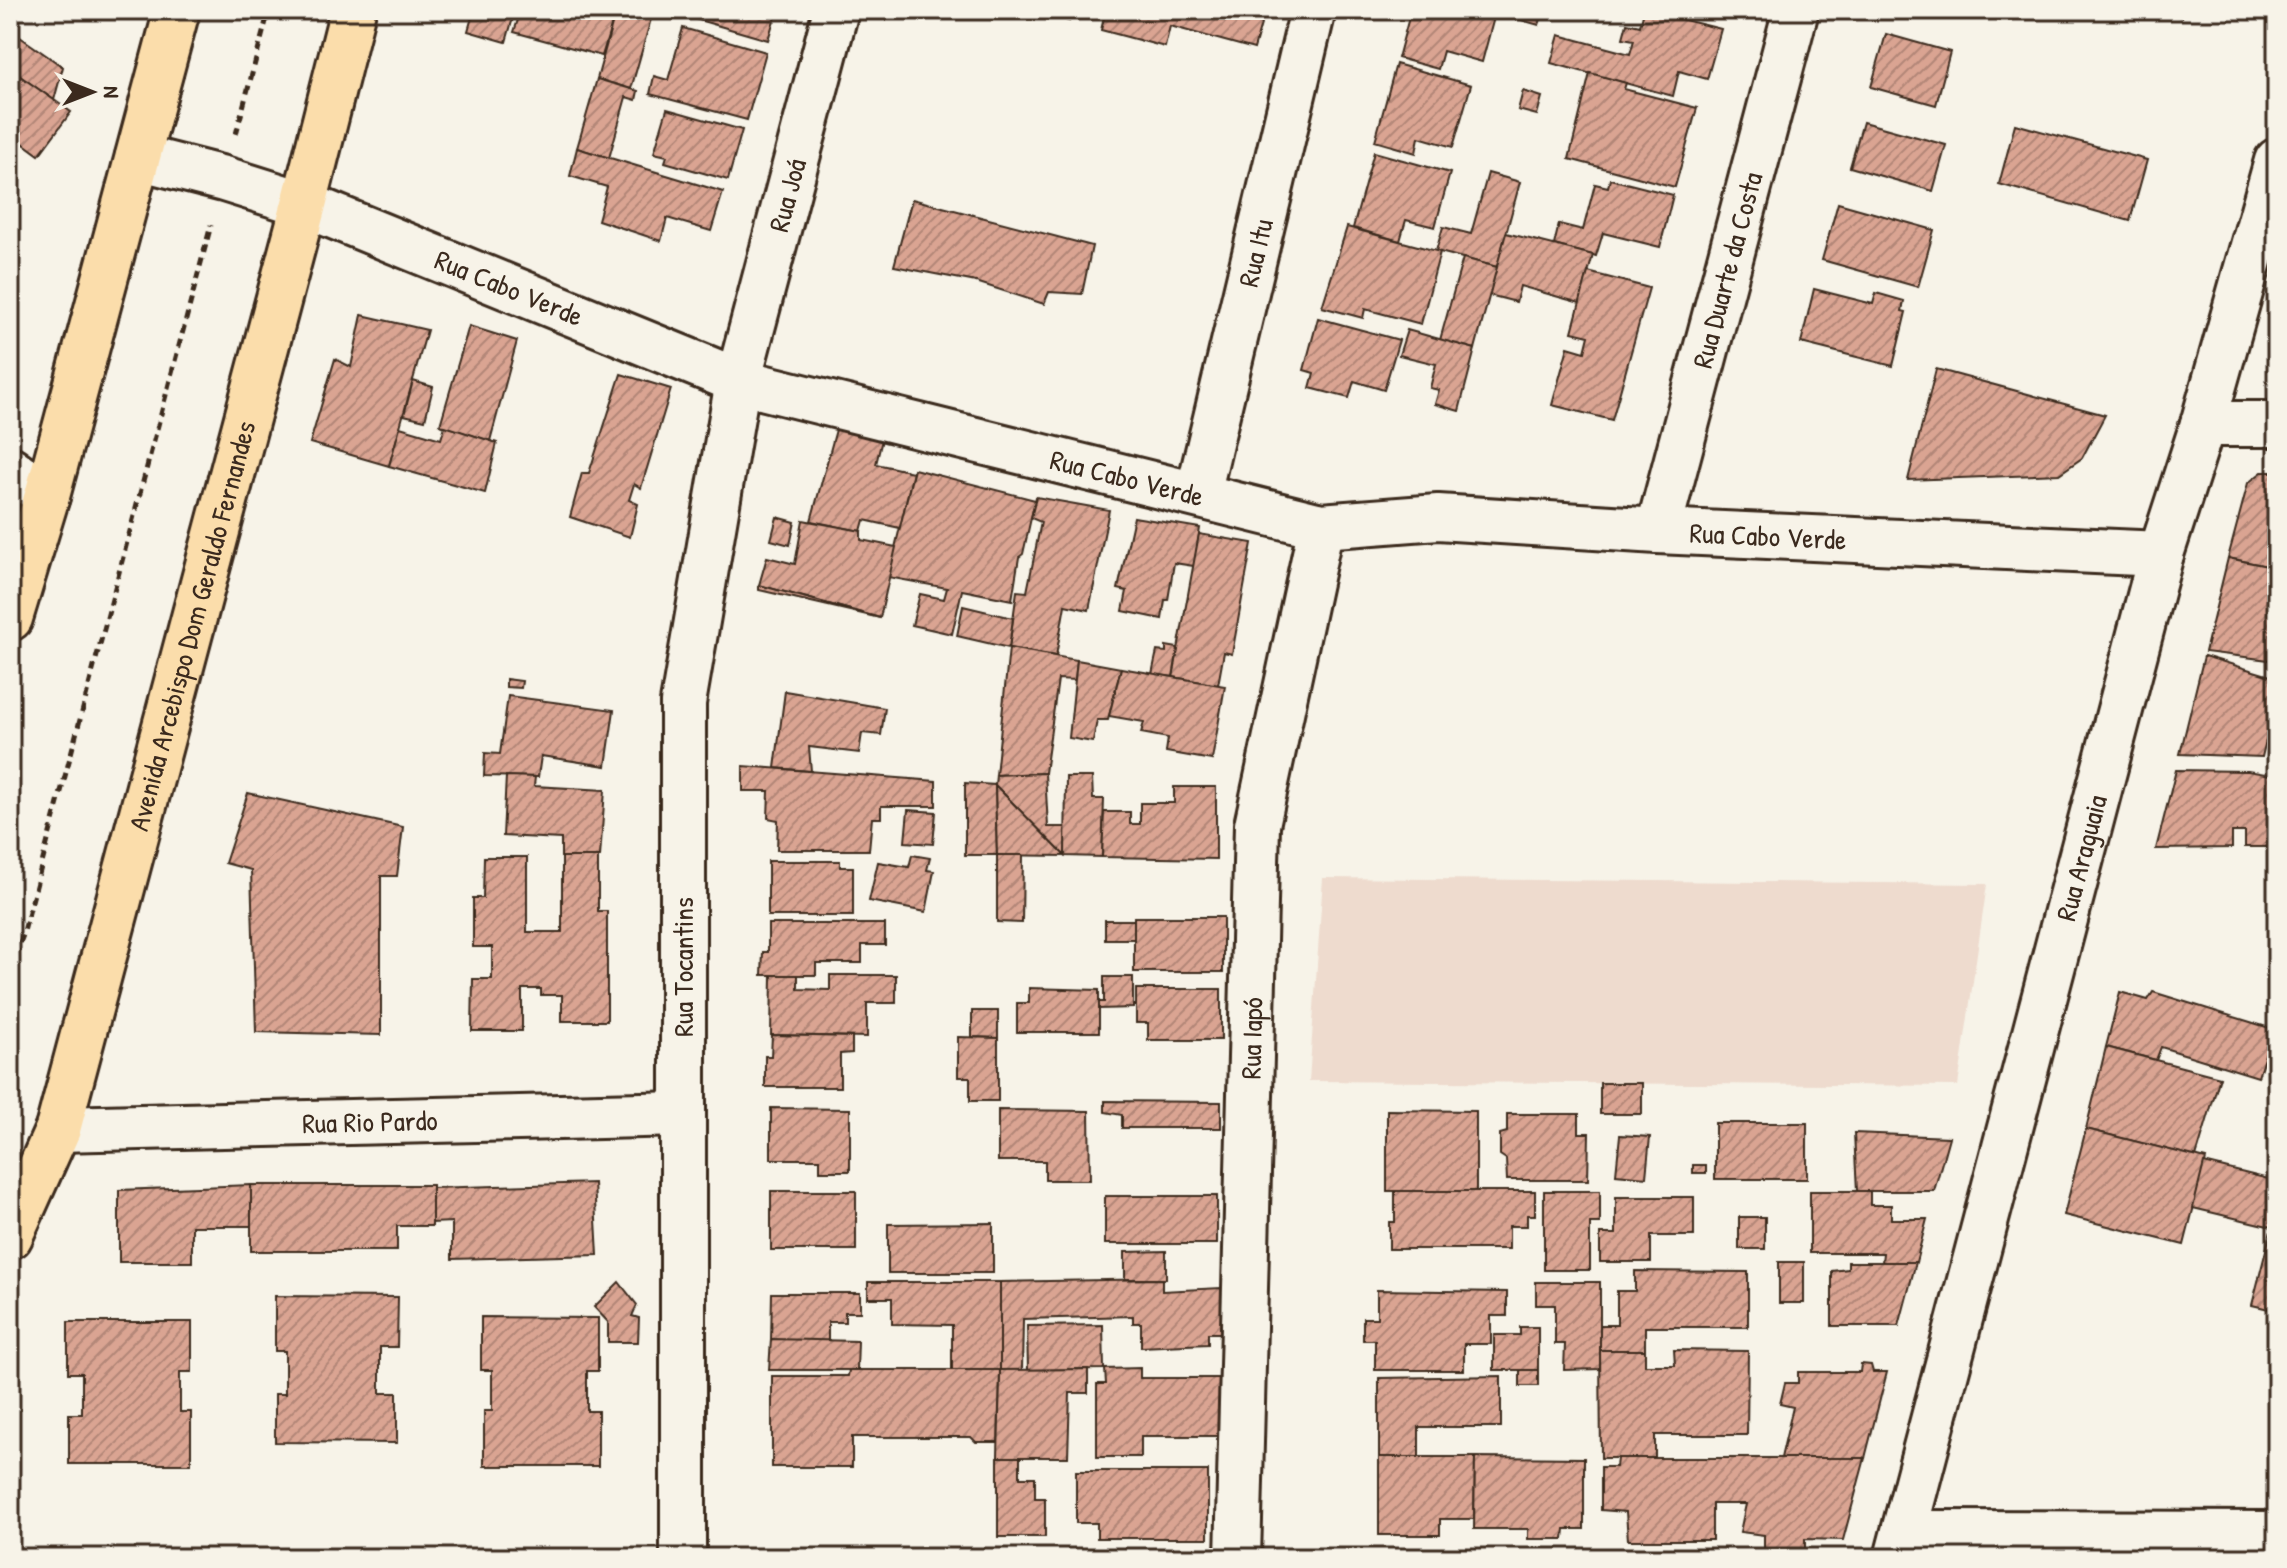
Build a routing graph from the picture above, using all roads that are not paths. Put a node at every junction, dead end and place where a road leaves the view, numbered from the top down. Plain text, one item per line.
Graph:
1 (177, 10) edge
2 (353, 10) edge
3 (836, 10) edge
4 (1313, 10) edge
5 (1796, 10) edge
6 (138, 157) junction
7 (2277, 161) edge
8 (304, 204) junction
9 (738, 381) junction
10 (2203, 424) junction
11 (2277, 424) edge
12 (10, 469) edge
13 (1198, 494) junction
14 (47, 496) junction
15 (1321, 526) junction
16 (1658, 531) junction
17 (2161, 554) junction
18 (10, 618) edge
19 (683, 1114) junction
20 (58, 1129) junction
21 (10, 1236) edge
22 (2277, 1534) edge
23 (1901, 1546) edge
24 (683, 1558) edge
25 (1238, 1558) edge

1 - 6 main road
2 - 8 main road, Avenida Arcebispo Dom Geraldo Fernandes
3 - 9 street, Rua Joá
4 - 13 street, Rua Itu
5 - 16 street, Rua Duarte da Costa
6 - 8 street, Rua Cabo Verde
6 - 14 main road
7 - 10 street, Rua Araguaia
8 - 9 street, Rua Cabo Verde
8 - 20 main road, Avenida Arcebispo Dom Geraldo Fernandes
9 - 13 street, Rua Cabo Verde
9 - 19 street, Rua Tocantins
10 - 11 street
10 - 17 street, Rua Araguaia
12 - 14 street
13 - 15 street, Rua Cabo Verde
14 - 18 main road
15 - 16 street, Rua Cabo Verde
15 - 25 street, Rua Iapó
16 - 17 street, Rua Cabo Verde
17 - 23 street, Rua Araguaia
19 - 20 street, Rua Rio Pardo
19 - 24 street, Rua Tocantins
20 - 21 main road, Avenida Arcebispo Dom Geraldo Fernandes
22 - 23 street

